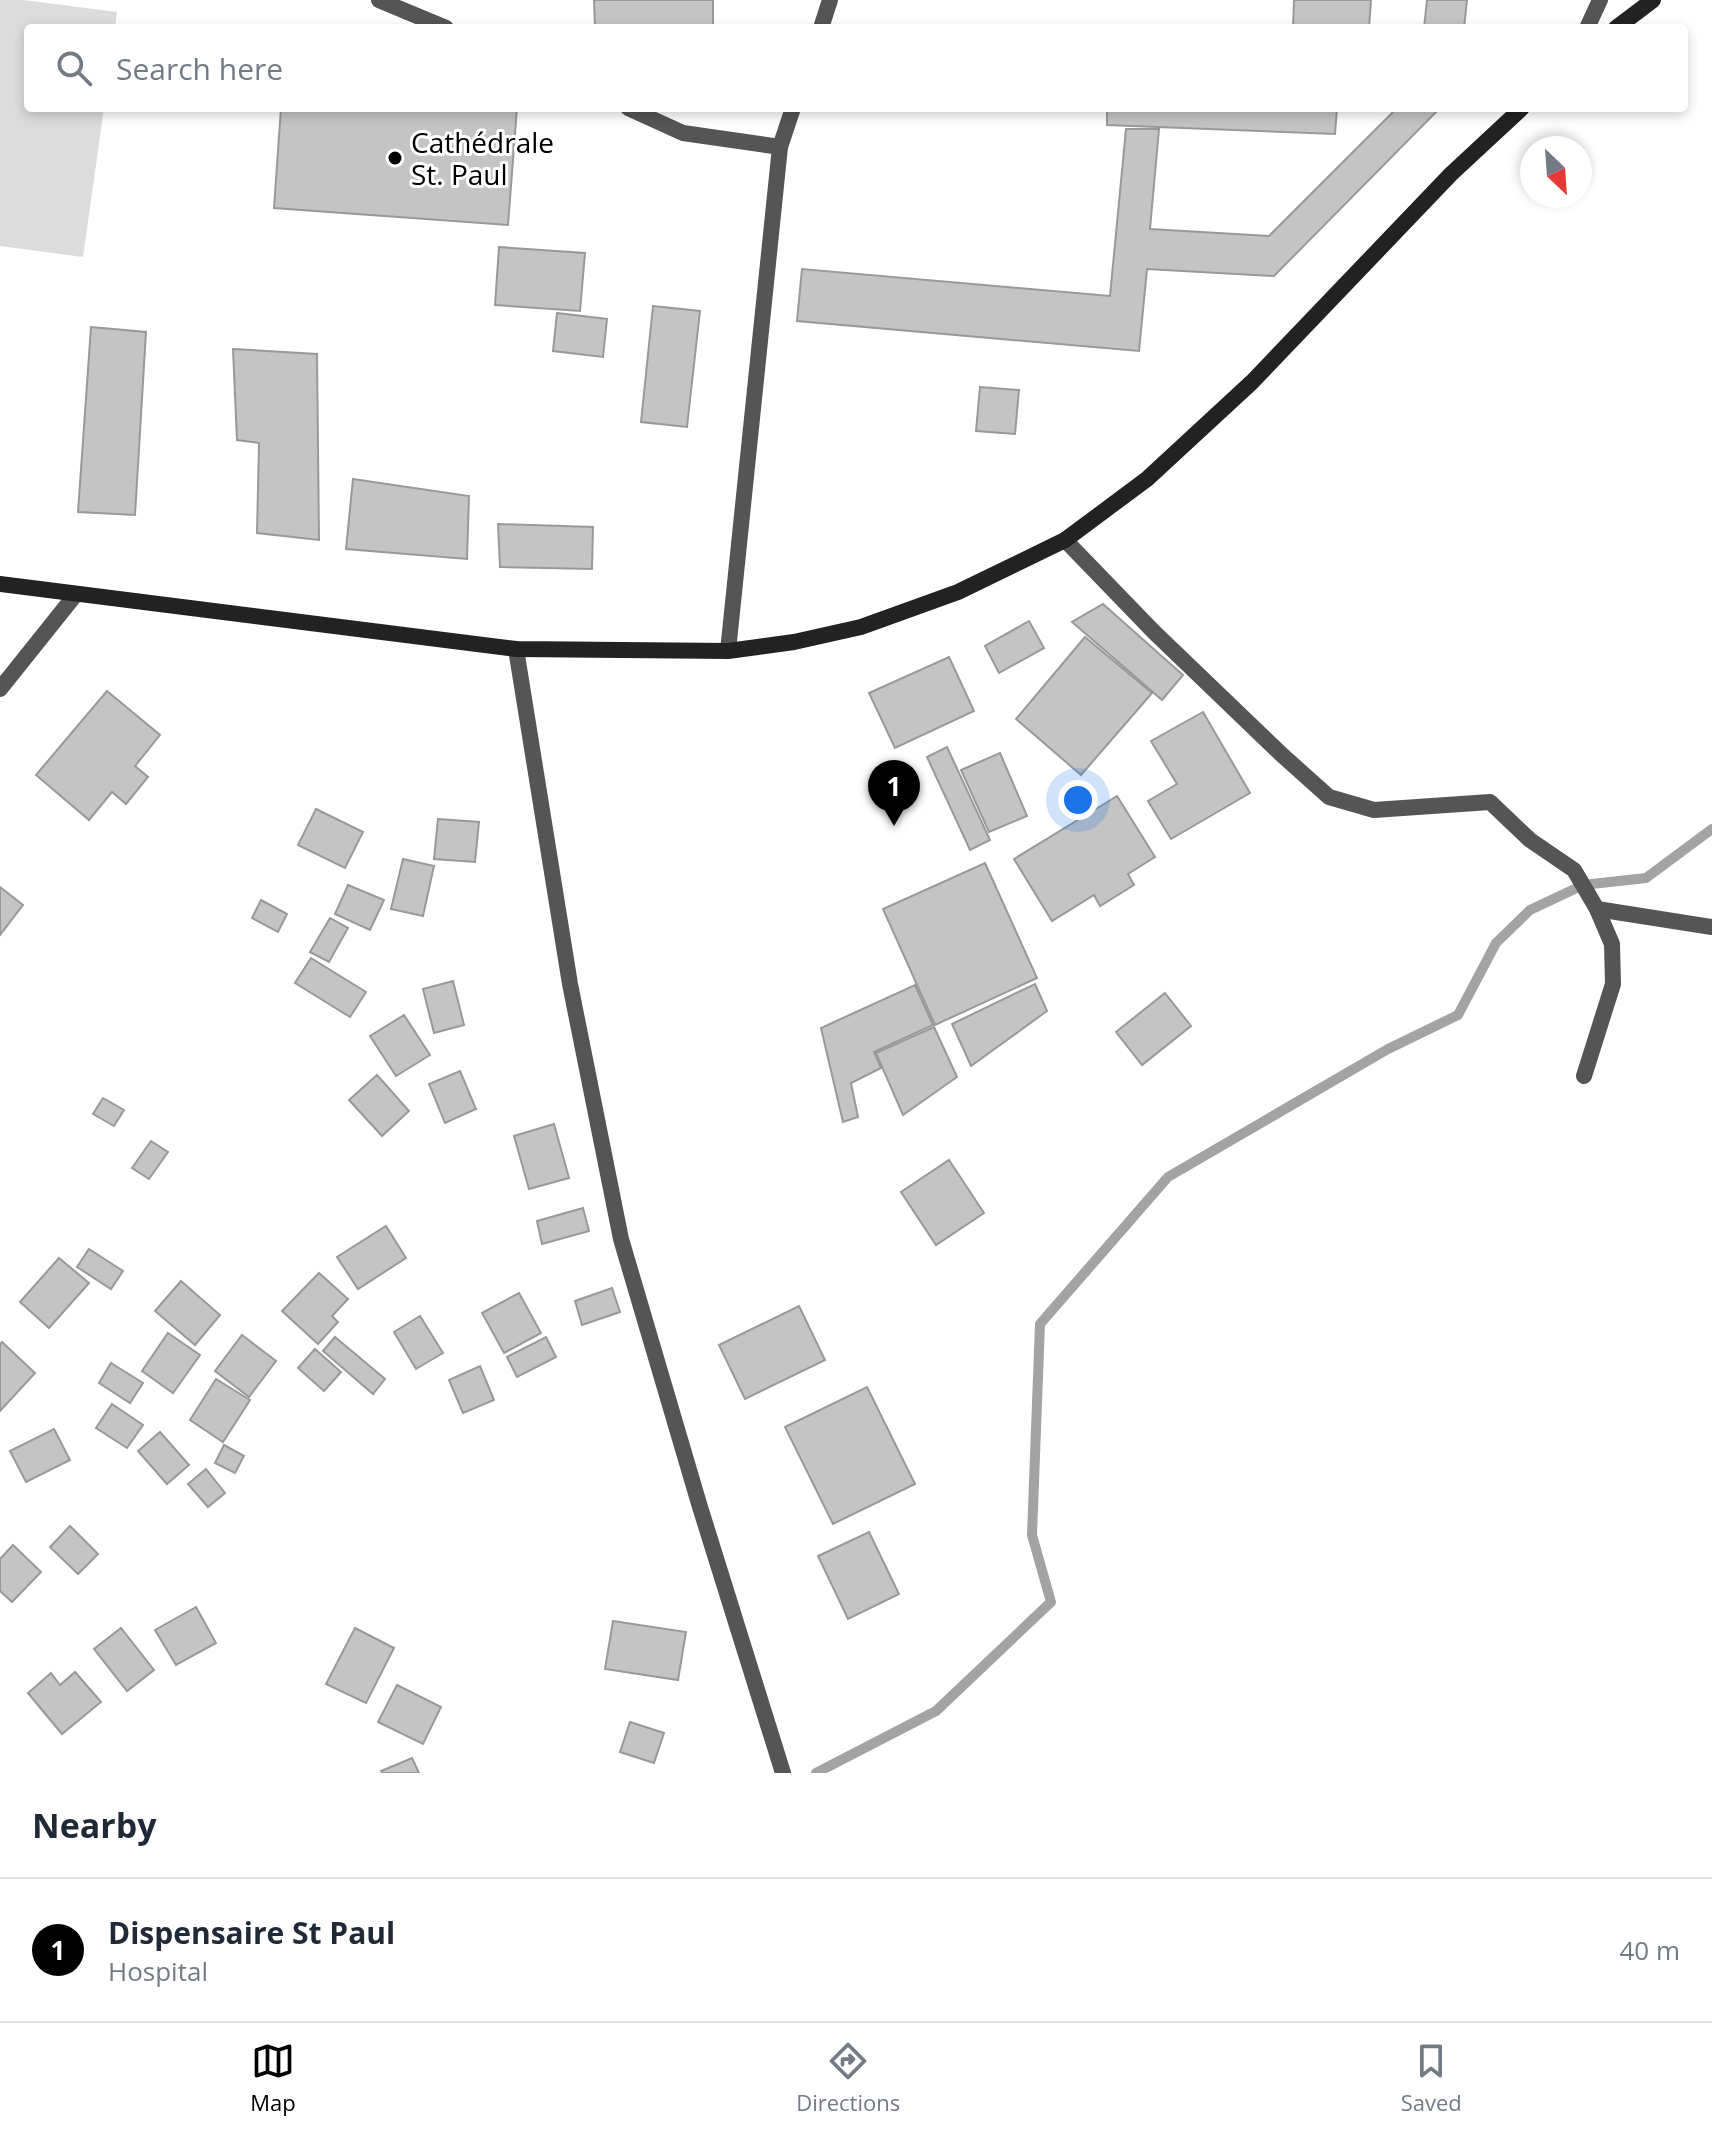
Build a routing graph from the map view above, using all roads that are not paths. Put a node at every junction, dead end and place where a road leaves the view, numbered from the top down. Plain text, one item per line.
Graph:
1 (379, 0) edge
2 (830, 0) edge
3 (1600, 0) edge
4 (1653, 0) edge
5 (436, 24) edge
6 (822, 24) edge
7 (1589, 24) edge
8 (1621, 24) edge
9 (637, 112) edge
10 (792, 112) edge
11 (1518, 112) edge
12 (780, 147) junction
13 (1065, 540) junction
14 (0, 584) edge
15 (76, 594) junction
16 (516, 649) junction
17 (728, 651) junction
18 (0, 689) edge
19 (1597, 909) junction
20 (1712, 927) edge
21 (1584, 1076) dead end
22 (783, 1773) edge

1 - 5 street
2 - 6 street
3 - 7 street
4 - 8 main road
9 - 12 street
10 - 12 street
11 - 13 main road
12 - 17 street
13 - 17 main road
13 - 19 street
14 - 15 main road
15 - 16 main road
15 - 18 street
16 - 17 main road
16 - 22 street
19 - 20 street
19 - 21 street

